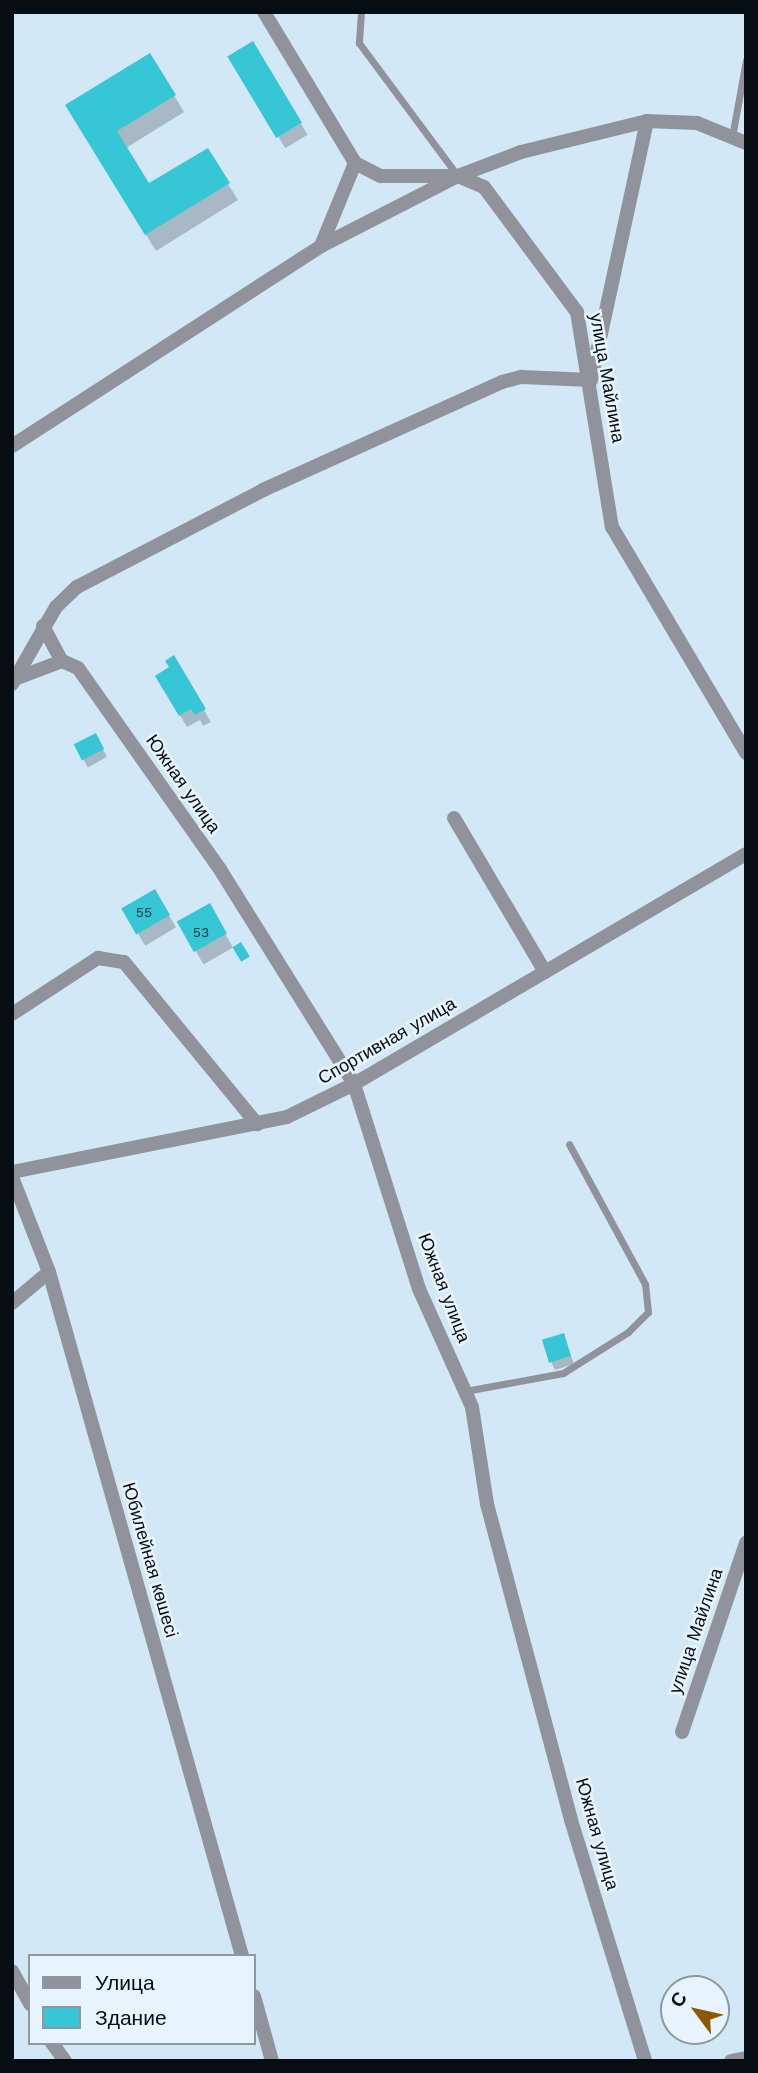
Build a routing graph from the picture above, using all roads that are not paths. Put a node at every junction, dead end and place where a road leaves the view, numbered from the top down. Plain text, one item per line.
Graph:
1 (264, 12) edge
2 (361, 12) edge
3 (746, 60) edge
4 (647, 121) junction
5 (739, 141) edge
6 (355, 163) junction
7 (458, 176) junction
8 (321, 246) junction
9 (591, 380) junction
10 (12, 446) edge
11 (43, 626) junction
12 (62, 661) junction
13 (13, 682) edge
14 (746, 753) edge
15 (454, 818) dead end
16 (746, 854) edge
17 (545, 972) junction
18 (12, 1014) edge
19 (354, 1084) junction
20 (257, 1124) junction
21 (569, 1144) dead end
22 (12, 1175) edge
23 (49, 1272) junction
24 (12, 1303) edge
25 (465, 1391) junction
26 (746, 1542) edge
27 (682, 1732) dead end
28 (241, 1954) edge
29 (12, 1971) edge
30 (28, 2000) edge
31 (256, 2003) edge
32 (53, 2045) edge
33 (746, 2057) edge
34 (65, 2061) edge
35 (272, 2061) edge
36 (645, 2061) edge
37 (731, 2061) edge

1 - 6 street
2 - 7 lane
3 - 5 lane
4 - 5 street
4 - 7 street
4 - 9 street
6 - 7 street, улица Майлина
6 - 8 street
7 - 8 street
7 - 9 street, улица Майлина
8 - 10 street
9 - 11 street
9 - 14 street, улица Майлина
11 - 12 street
11 - 13 street
12 - 13 street
12 - 19 street, Южная улица
15 - 17 street
16 - 17 street, Спортивная улица
17 - 19 street, Спортивная улица
18 - 20 street
19 - 20 street, Спортивная улица
19 - 25 street, Южная улица
20 - 22 street, Спортивная улица
21 - 25 lane
22 - 23 street, Юбилейная көшесі
23 - 24 street
23 - 28 street, Юбилейная көшесі
25 - 36 street, Южная улица
26 - 27 street, улица Майлина
29 - 30 street
31 - 35 street
32 - 34 street
33 - 37 street

